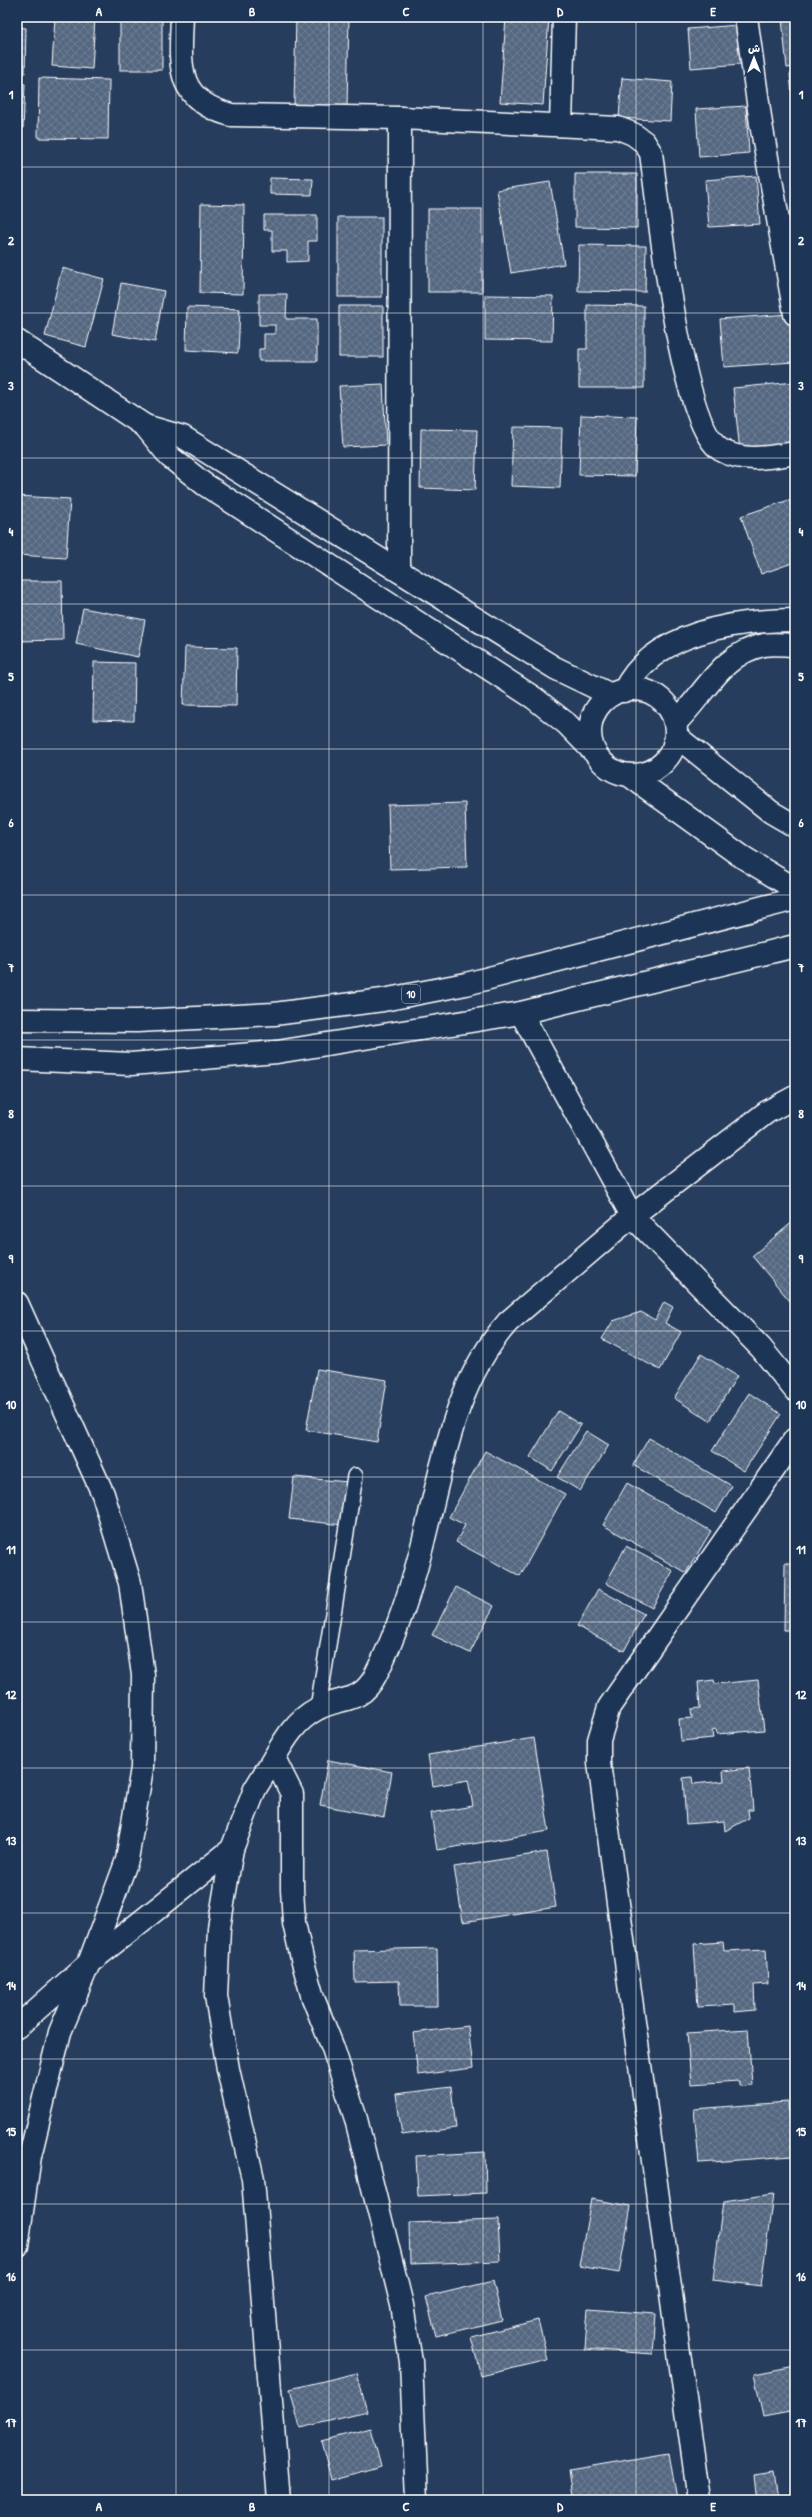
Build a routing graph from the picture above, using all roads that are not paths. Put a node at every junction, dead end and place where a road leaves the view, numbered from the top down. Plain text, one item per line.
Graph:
1 (182, 17) edge
2 (564, 17) edge
3 (746, 17) edge
4 (400, 118) junction
5 (561, 125) junction
6 (795, 314) edge
7 (17, 341) edge
8 (145, 426) junction
9 (795, 453) edge
10 (399, 571) junction
11 (795, 620) edge
12 (795, 644) edge
13 (617, 693) junction
14 (675, 730) junction
15 (596, 754) junction
16 (629, 775) junction
17 (795, 826) edge
18 (795, 888) edge
19 (795, 899) edge
20 (795, 946) edge
21 (521, 1013) junction
22 (17, 1020) edge
23 (17, 1059) edge
24 (795, 1097) edge
25 (632, 1216) junction
26 (17, 1303) edge
27 (795, 1390) edge
28 (795, 1439) edge
29 (355, 1476) dead end
30 (318, 1708) junction
31 (274, 1758) junction
32 (232, 1849) junction
33 (89, 1963) junction
34 (17, 2026) edge
35 (17, 2246) edge
36 (279, 2500) edge
37 (417, 2500) edge
38 (699, 2500) edge

1 - 4 main road
2 - 5 main road
3 - 6 main road
4 - 5 main road
4 - 10 main road
5 - 9 main road
7 - 8 main road
8 - 10 main road
8 - 15 main road
10 - 13 main road
11 - 13 main road
12 - 14 main road
13 - 14 main road
13 - 15 main road
14 - 16 main road
14 - 17 main road
15 - 16 main road
16 - 18 main road
19 - 22 main road, 10
20 - 21 main road
21 - 23 main road
21 - 25 main road
24 - 25 main road
25 - 27 main road
25 - 30 main road
26 - 33 main road
28 - 38 main road
29 - 30 lane
30 - 31 main road
31 - 32 main road
31 - 37 main road
32 - 33 main road
32 - 36 main road
33 - 34 main road
33 - 35 main road

